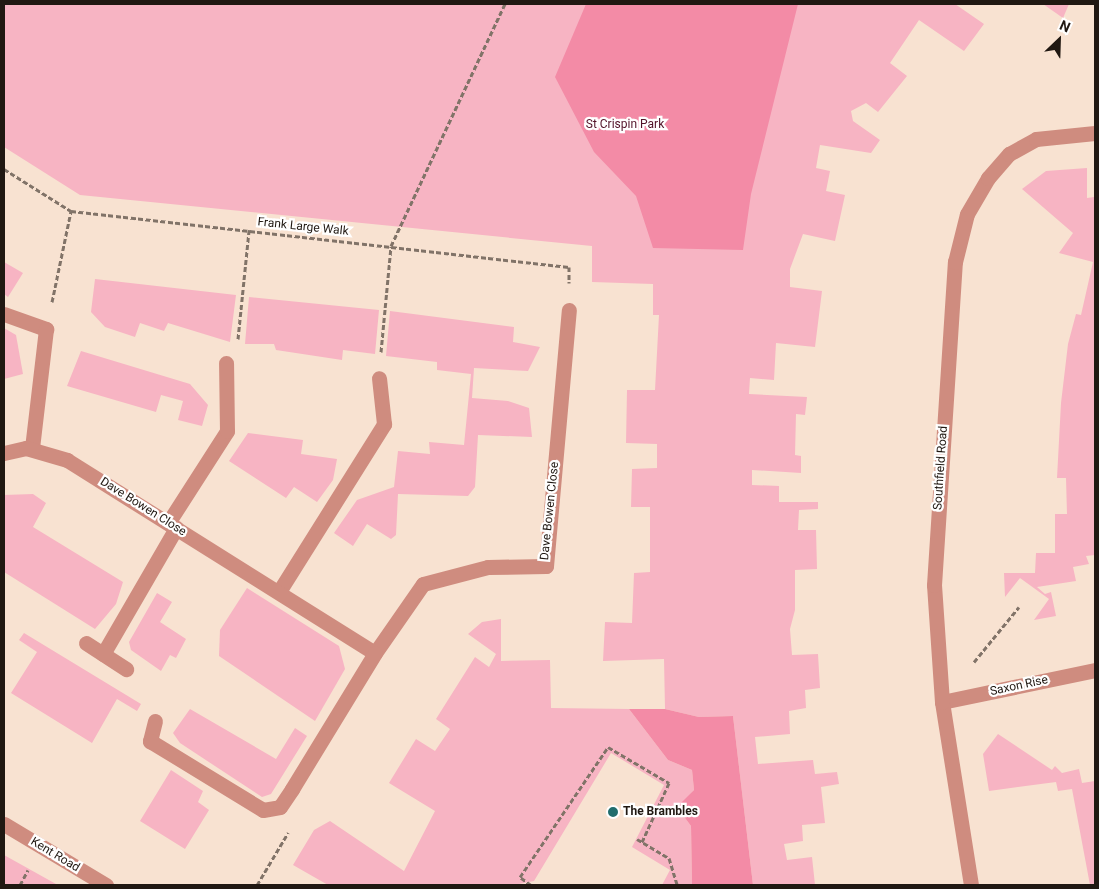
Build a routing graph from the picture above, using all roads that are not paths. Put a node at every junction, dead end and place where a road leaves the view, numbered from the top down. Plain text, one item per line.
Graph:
1 (1095, 133) edge
2 (569, 310) road end
3 (4, 314) edge
4 (226, 363) road end
5 (379, 378) road end
6 (32, 449) junction
7 (4, 453) edge
8 (172, 526) junction
9 (280, 590) junction
10 (86, 643) dead end
11 (375, 653) junction
12 (103, 654) junction
13 (126, 669) dead end
14 (1095, 670) edge
15 (942, 702) junction
16 (155, 721) dead end
17 (4, 824) edge
18 (106, 885) edge
19 (972, 885) edge

1 - 15 street, Southfield Road
2 - 11 street, Dave Bowen Close
3 - 6 street
4 - 8 street
5 - 9 street
6 - 7 street, Dave Bowen Close
6 - 8 street, Dave Bowen Close
8 - 9 street, Dave Bowen Close
8 - 12 street
9 - 11 street, Dave Bowen Close
10 - 12 street
11 - 16 street, Dave Bowen Close
12 - 13 street
14 - 15 street, Saxon Rise
15 - 19 street, Southfield Road
17 - 18 street, Kent Road

